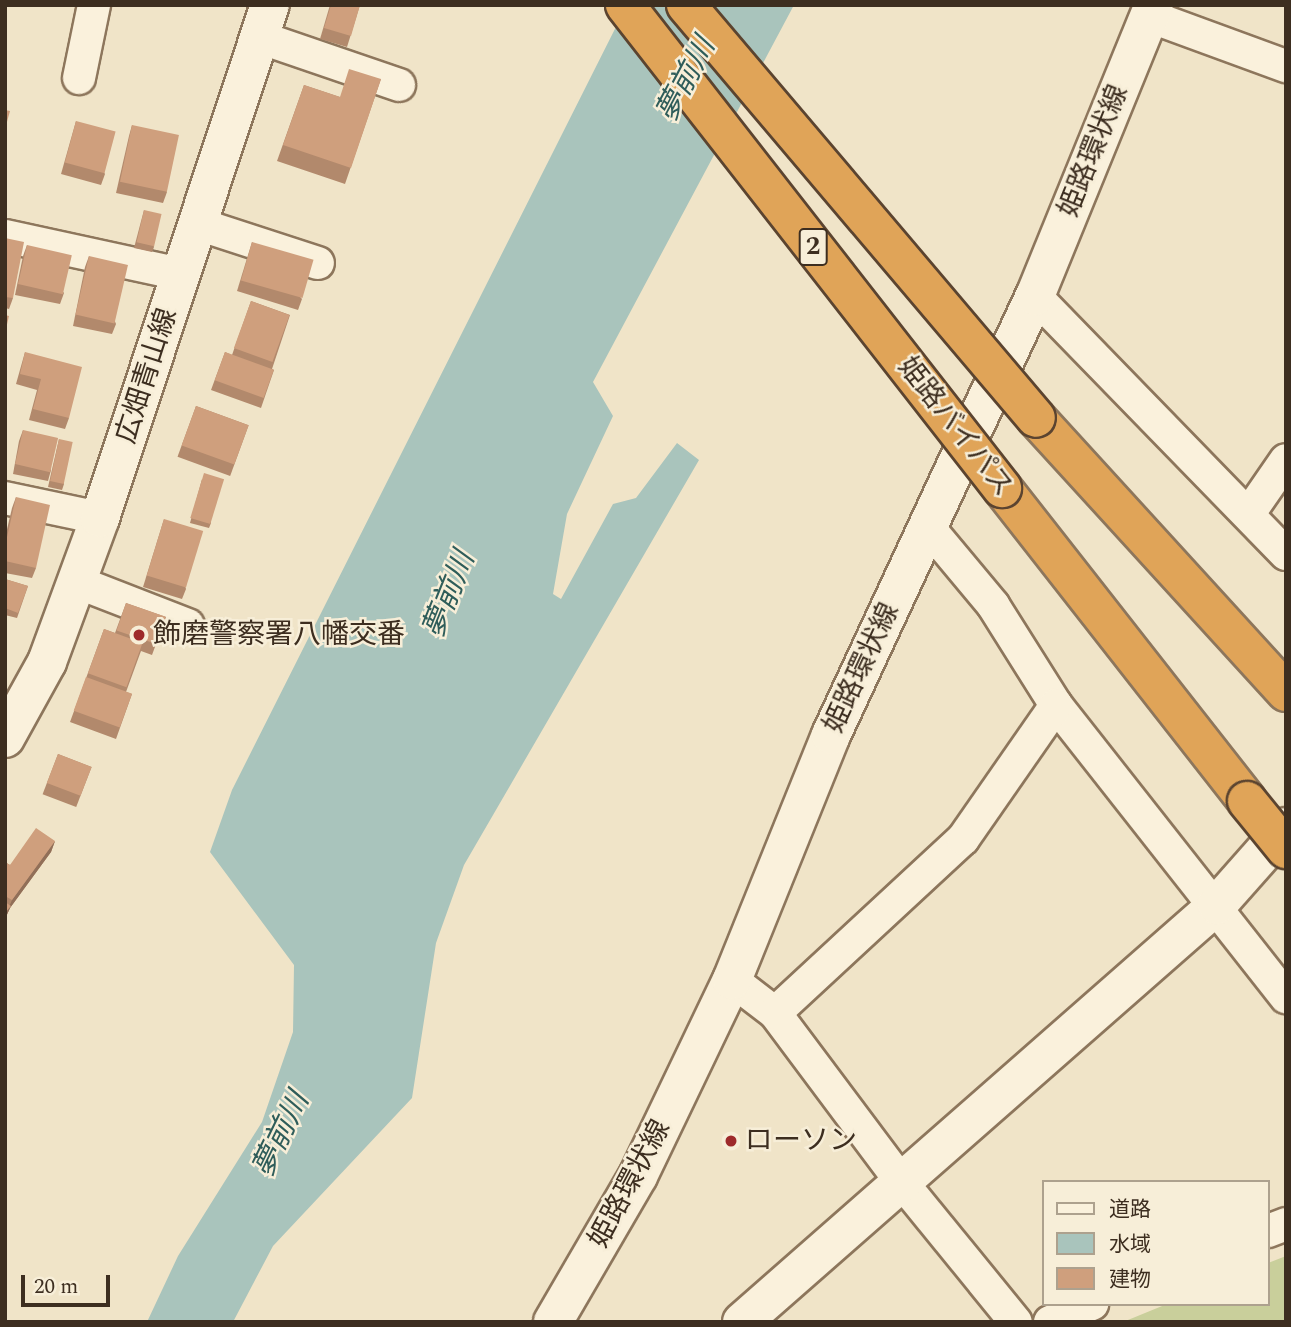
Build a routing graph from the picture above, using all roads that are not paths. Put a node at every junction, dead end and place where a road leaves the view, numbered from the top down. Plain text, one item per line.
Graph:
1 (94, 5) edge
2 (625, 5) edge
3 (685, 5) edge
4 (1152, 11) edge
5 (265, 21) edge
6 (1286, 66) edge
7 (79, 78) dead end
8 (399, 85) dead end
9 (198, 224) junction
10 (5, 236) edge
11 (318, 263) dead end
12 (181, 274) junction
13 (1035, 296) junction
14 (1286, 460) edge
15 (5, 498) edge
16 (1250, 512) junction
17 (100, 518) junction
18 (928, 527) junction
19 (1286, 554) edge
20 (77, 582) junction
21 (188, 625) dead end
22 (1286, 692) edge
23 (1056, 705) junction
24 (5, 738) edge
25 (1286, 827) edge
26 (1286, 849) edge
27 (1217, 905) junction
28 (732, 980) junction
29 (1286, 996) edge
30 (775, 1013) junction
31 (900, 1180) junction
32 (1286, 1223) edge
33 (1270, 1230) edge
34 (1087, 1306) edge
35 (553, 1322) edge
36 (742, 1322) edge
37 (1016, 1322) edge
38 (1050, 1322) edge

1 - 7 street
2 - 26 highway, 姫路バイパス / 2, bridge
3 - 22 highway, 2, bridge
4 - 6 street
4 - 13 main road, 姫路環状線
5 - 8 street
5 - 9 main road, 広畑青山線
9 - 11 street
9 - 12 main road, 広畑青山線
10 - 12 street
12 - 17 main road, 広畑青山線
13 - 16 street
13 - 18 main road, 姫路環状線
14 - 16 street
15 - 17 street
16 - 19 street
17 - 20 main road, 広畑青山線
18 - 23 street
18 - 28 main road, 姫路環状線
20 - 21 street
20 - 24 main road, 広畑青山線
23 - 27 street
23 - 30 street
25 - 27 main road
27 - 29 street
27 - 31 main road
28 - 30 street
28 - 35 main road, 姫路環状線
30 - 31 street
31 - 36 main road
31 - 37 street
32 - 33 street
34 - 38 street

